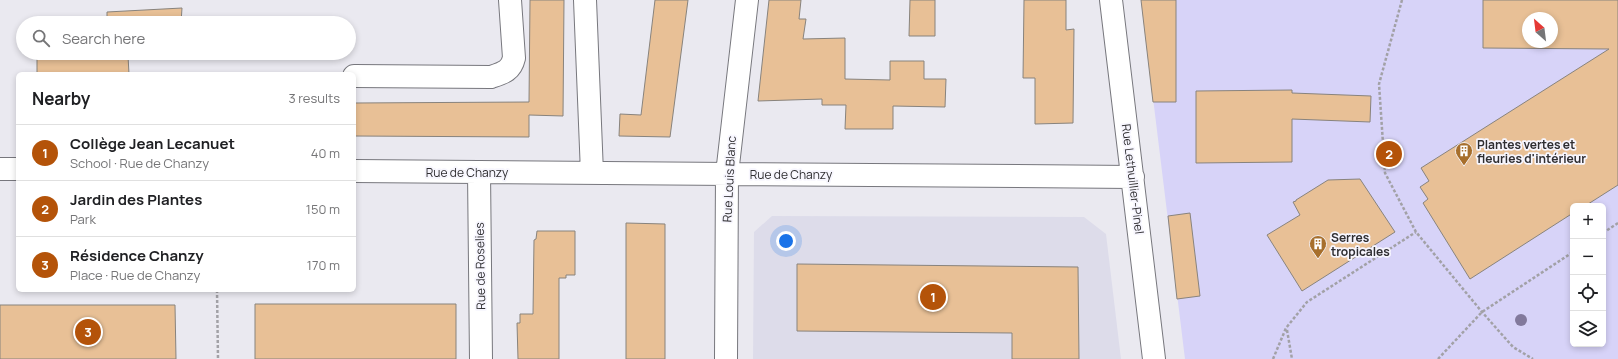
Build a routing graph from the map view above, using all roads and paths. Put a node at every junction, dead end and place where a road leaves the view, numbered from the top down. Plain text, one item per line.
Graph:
1 (510, 0) edge
2 (585, 0) edge
3 (746, 0) edge
4 (1111, 0) edge
5 (1402, 0) edge
6 (356, 76) edge
7 (0, 169) edge
8 (16, 169) edge
9 (356, 171) edge
10 (479, 172) junction
11 (592, 173) junction
12 (727, 174) junction
13 (1133, 177) junction
14 (1618, 223) edge
15 (1606, 231) edge
16 (1416, 232) junction
17 (1570, 254) edge
18 (217, 292) edge
19 (1482, 312) junction
20 (1286, 328) junction
21 (218, 359) edge
22 (481, 359) edge
23 (726, 359) edge
24 (1154, 359) edge
25 (1273, 359) edge
26 (1292, 359) edge
27 (1438, 359) edge
28 (1533, 359) edge

1 - 6 street
2 - 11 street
3 - 12 street, Rue Louis Blanc
4 - 13 street, Rue Lethuillier-Pinel
5 - 16 path
7 - 8 street
9 - 10 street, Rue de Chanzy
10 - 11 street, Rue de Chanzy
10 - 22 street, Rue de Roselies
11 - 12 street, Rue de Chanzy
12 - 13 street, Rue de Chanzy
12 - 23 street, Rue Louis Blanc
13 - 24 street, Rue Lethuillier-Pinel
14 - 15 path
16 - 19 path
16 - 20 path
17 - 19 path
18 - 21 path
19 - 27 path
19 - 28 path
20 - 25 path
20 - 26 path

